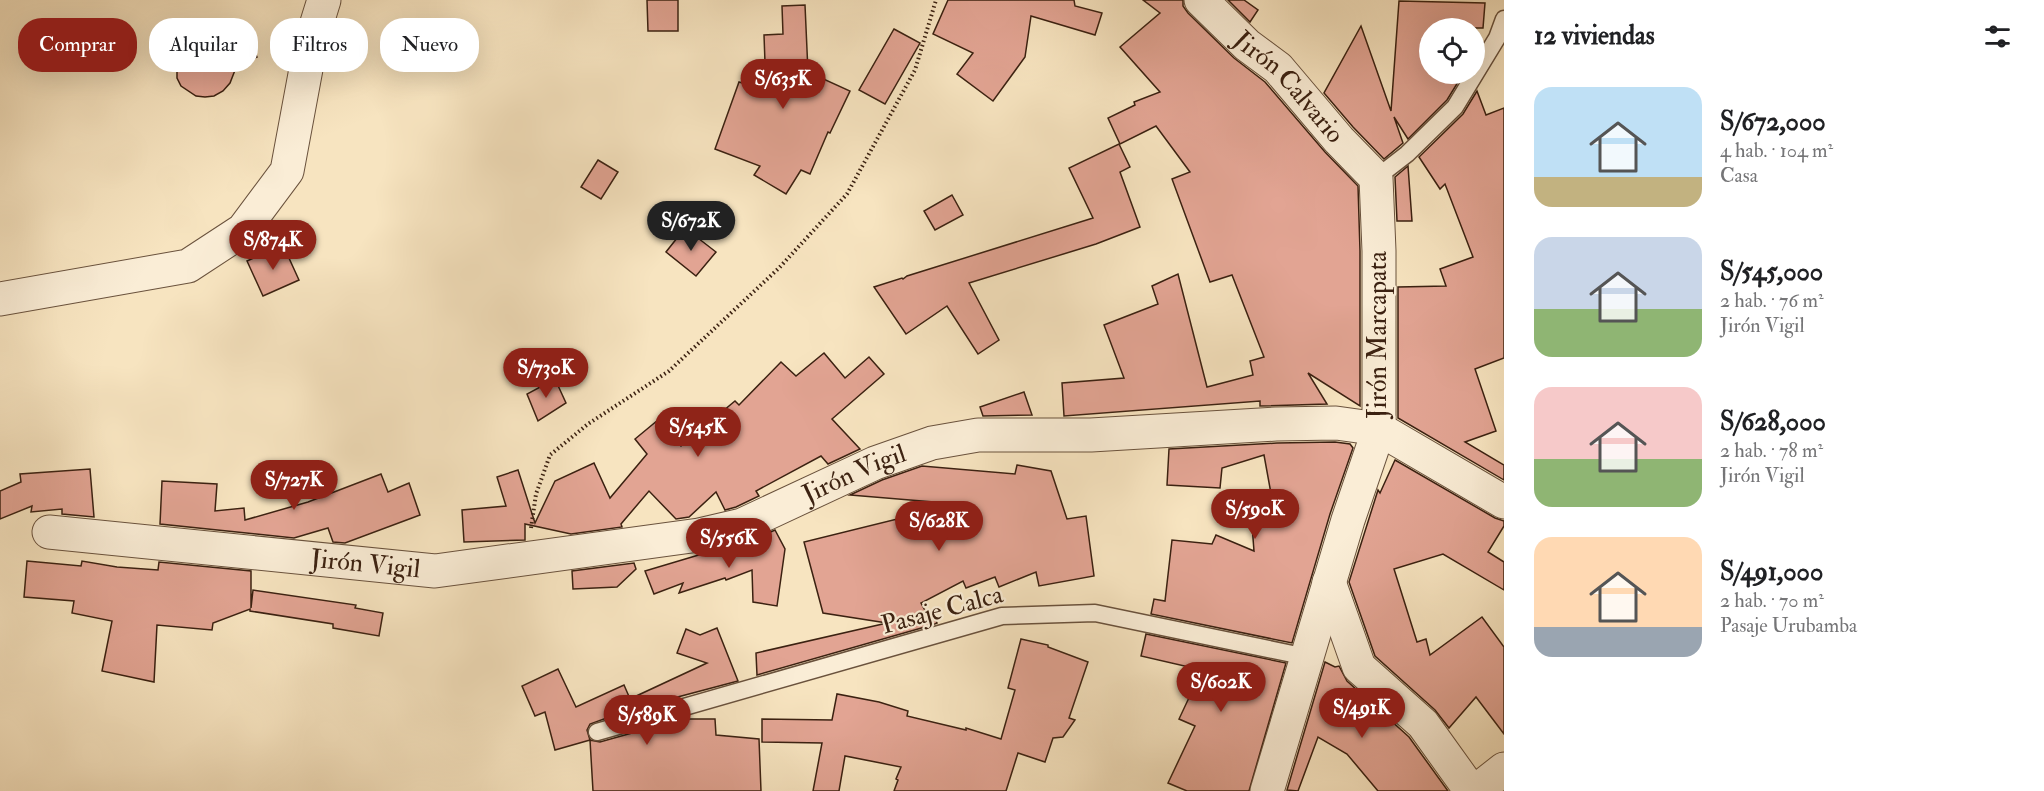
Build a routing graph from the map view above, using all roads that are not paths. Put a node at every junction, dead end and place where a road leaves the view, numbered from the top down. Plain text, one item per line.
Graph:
1 (324, 0) edge
2 (1200, 0) edge
3 (1504, 19) edge
4 (1376, 178) junction
5 (0, 299) edge
6 (1379, 429) junction
7 (1504, 502) edge
8 (49, 532) dead end
9 (1329, 582) junction
10 (1307, 657) junction
11 (597, 732) dead end
12 (1504, 769) edge
13 (1267, 791) edge
14 (1471, 791) edge
15 (1476, 791) edge

1 - 5 street
2 - 4 street, Jirón Calvario
3 - 4 lane
4 - 6 street, Jirón Marcapata
6 - 7 street, Jirón Vigil
6 - 8 street, Jirón Vigil
6 - 9 street, Jirón Marcapata
9 - 10 street, Jirón Marcapata
9 - 14 street
10 - 11 lane, Pasaje Calca
10 - 13 street, Jirón Marcapata
12 - 15 street

